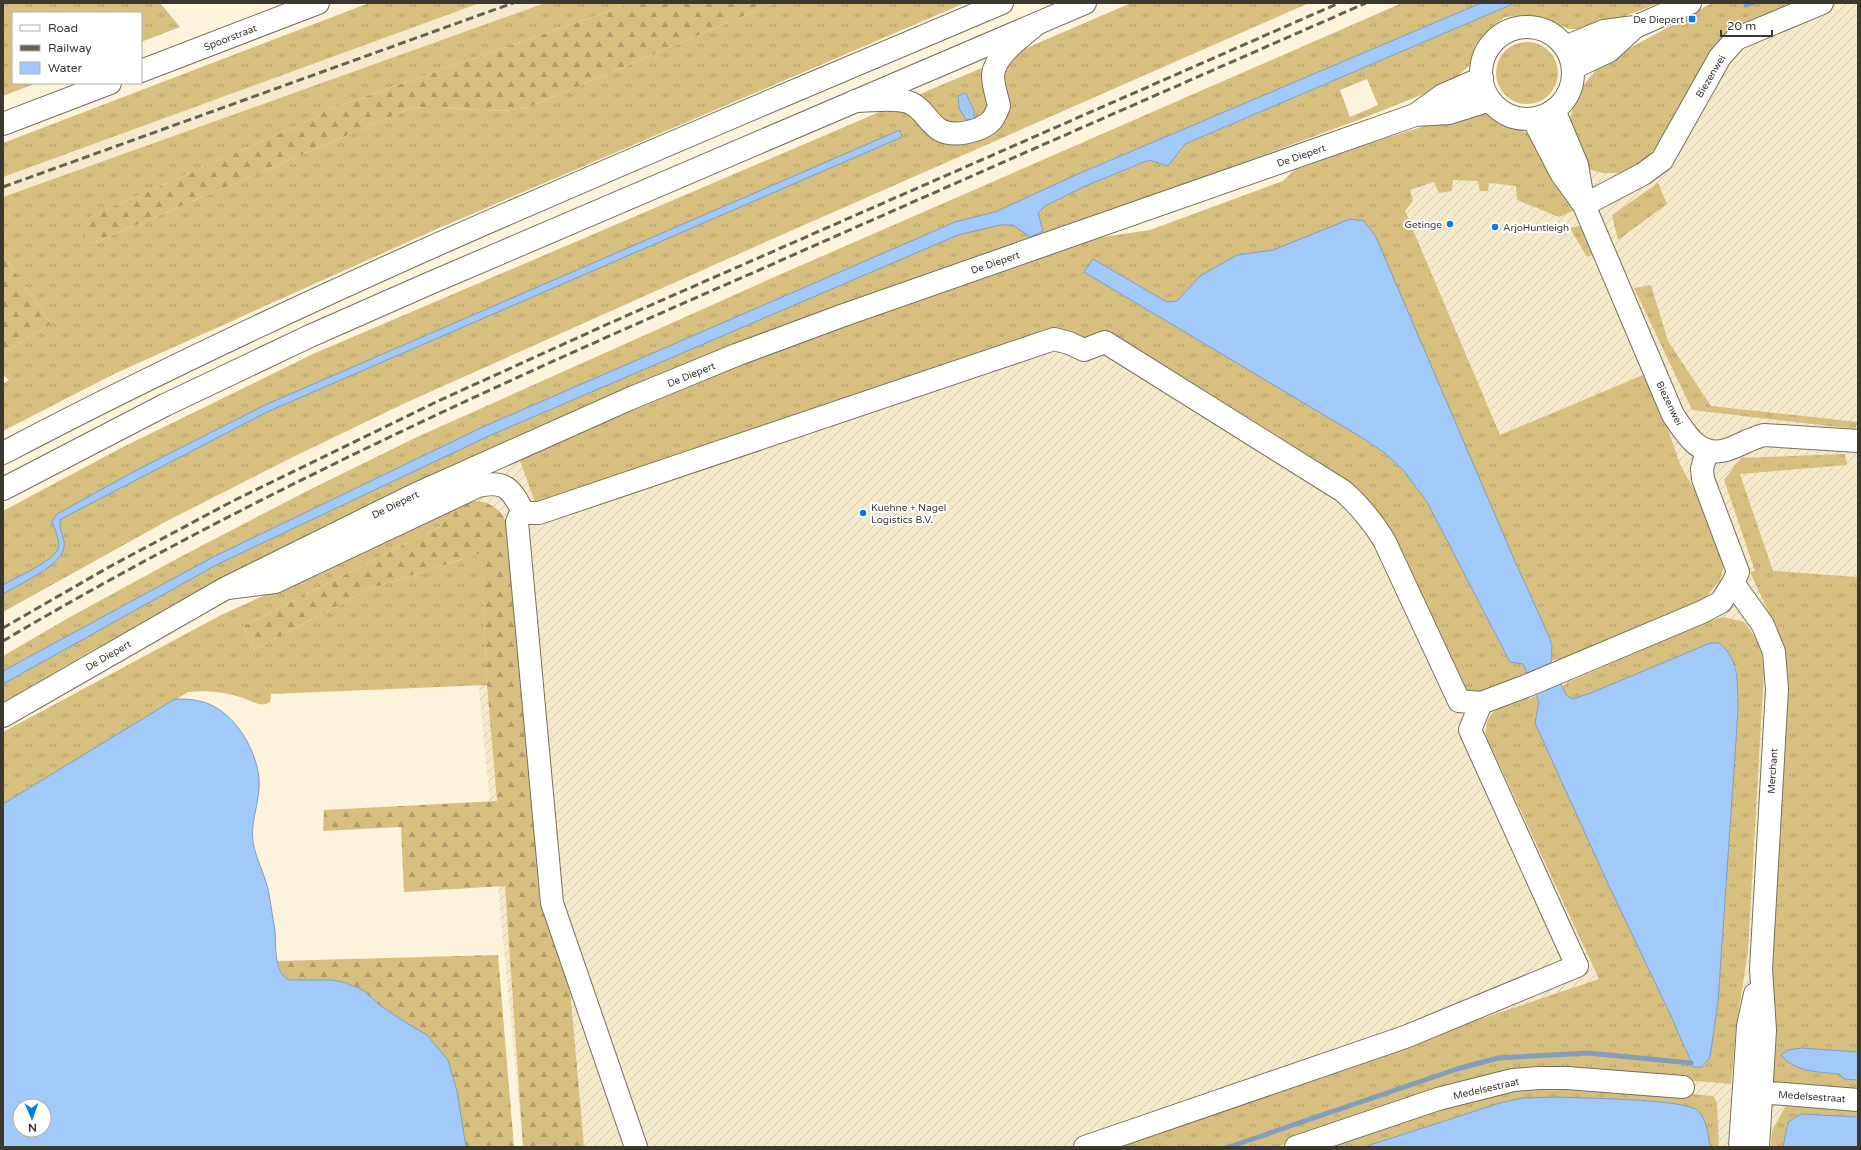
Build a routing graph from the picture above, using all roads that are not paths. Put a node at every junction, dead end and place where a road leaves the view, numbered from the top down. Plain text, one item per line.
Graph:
1 (318, 3) edge
2 (1002, 3) edge
3 (1085, 3) edge
4 (1690, 3) edge
5 (1822, 3) edge
6 (1036, 24) junction
7 (1635, 27) junction
8 (1565, 47) junction
9 (1573, 68) junction
10 (142, 71) edge
11 (1482, 78) junction
12 (107, 84) edge
13 (1490, 100) junction
14 (855, 101) junction
15 (1554, 110) junction
16 (1415, 115) junction
17 (1533, 119) junction
18 (3, 124) edge
19 (1584, 205) junction
20 (1858, 441) edge
21 (1707, 450) junction
22 (3, 453) edge
23 (3, 489) edge
24 (522, 510) junction
25 (1733, 583) junction
26 (226, 588) junction
27 (1481, 703) junction
28 (3, 716) edge
29 (1683, 1086) dead end
30 (1752, 1092) junction
31 (1858, 1100) edge
32 (636, 1147) edge
33 (1085, 1147) edge
34 (1296, 1147) edge
35 (1740, 1147) edge
36 (1758, 1147) edge

1 - 10 main road, Spoorstraat
2 - 22 main road
3 - 6 main road
4 - 7 main road
5 - 19 main road, Biezenwei
6 - 14 main road
6 - 14 main road
7 - 8 main road
7 - 9 main road
8 - 9 main road
8 - 11 main road
9 - 15 main road
11 - 13 main road
11 - 16 main road, De Diepert
12 - 18 main road
13 - 16 main road, De Diepert
13 - 17 main road
14 - 23 main road
15 - 17 main road
15 - 19 main road, Biezenwei
16 - 26 main road, De Diepert
17 - 19 main road, Biezenwei
19 - 21 main road, Biezenwei
20 - 21 main road
21 - 25 main road
24 - 26 main road
24 - 27 main road
24 - 32 main road
25 - 27 main road
25 - 30 main road, Merchant
26 - 28 main road, De Diepert
27 - 33 main road
29 - 34 main road, Medelsestraat
30 - 31 main road, Medelsestraat
30 - 35 main road
30 - 36 main road

